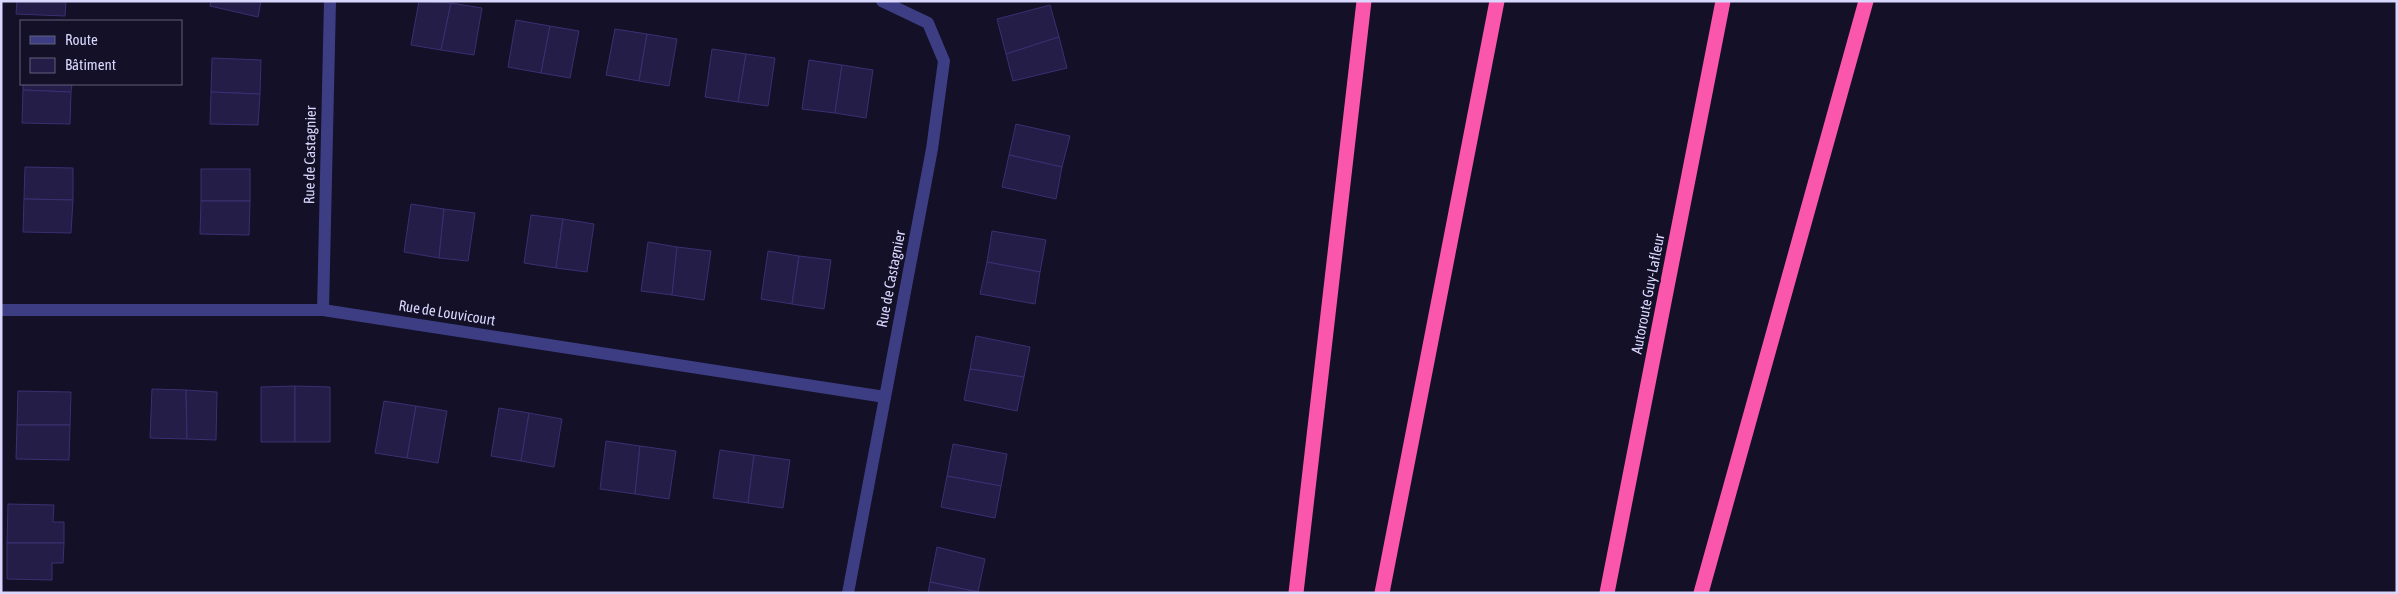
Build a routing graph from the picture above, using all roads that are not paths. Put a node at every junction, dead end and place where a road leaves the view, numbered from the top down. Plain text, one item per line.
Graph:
1 (330, 1) edge
2 (882, 1) edge
3 (1364, 1) edge
4 (1497, 1) edge
5 (1723, 1) edge
6 (1866, 1) edge
7 (1, 310) edge
8 (322, 310) junction
9 (885, 397) junction
10 (848, 593) edge
11 (1296, 593) edge
12 (1382, 593) edge
13 (1607, 593) edge
14 (1701, 593) edge

1 - 8 street, Rue de Castagnier
2 - 9 street, Rue de Castagnier
3 - 11 highway
4 - 12 highway
5 - 13 highway, Autoroute Guy-Lafleur
6 - 14 highway
7 - 8 street, Rue de Louvicourt
8 - 9 street, Rue de Louvicourt
9 - 10 street, Rue de Castagnier

